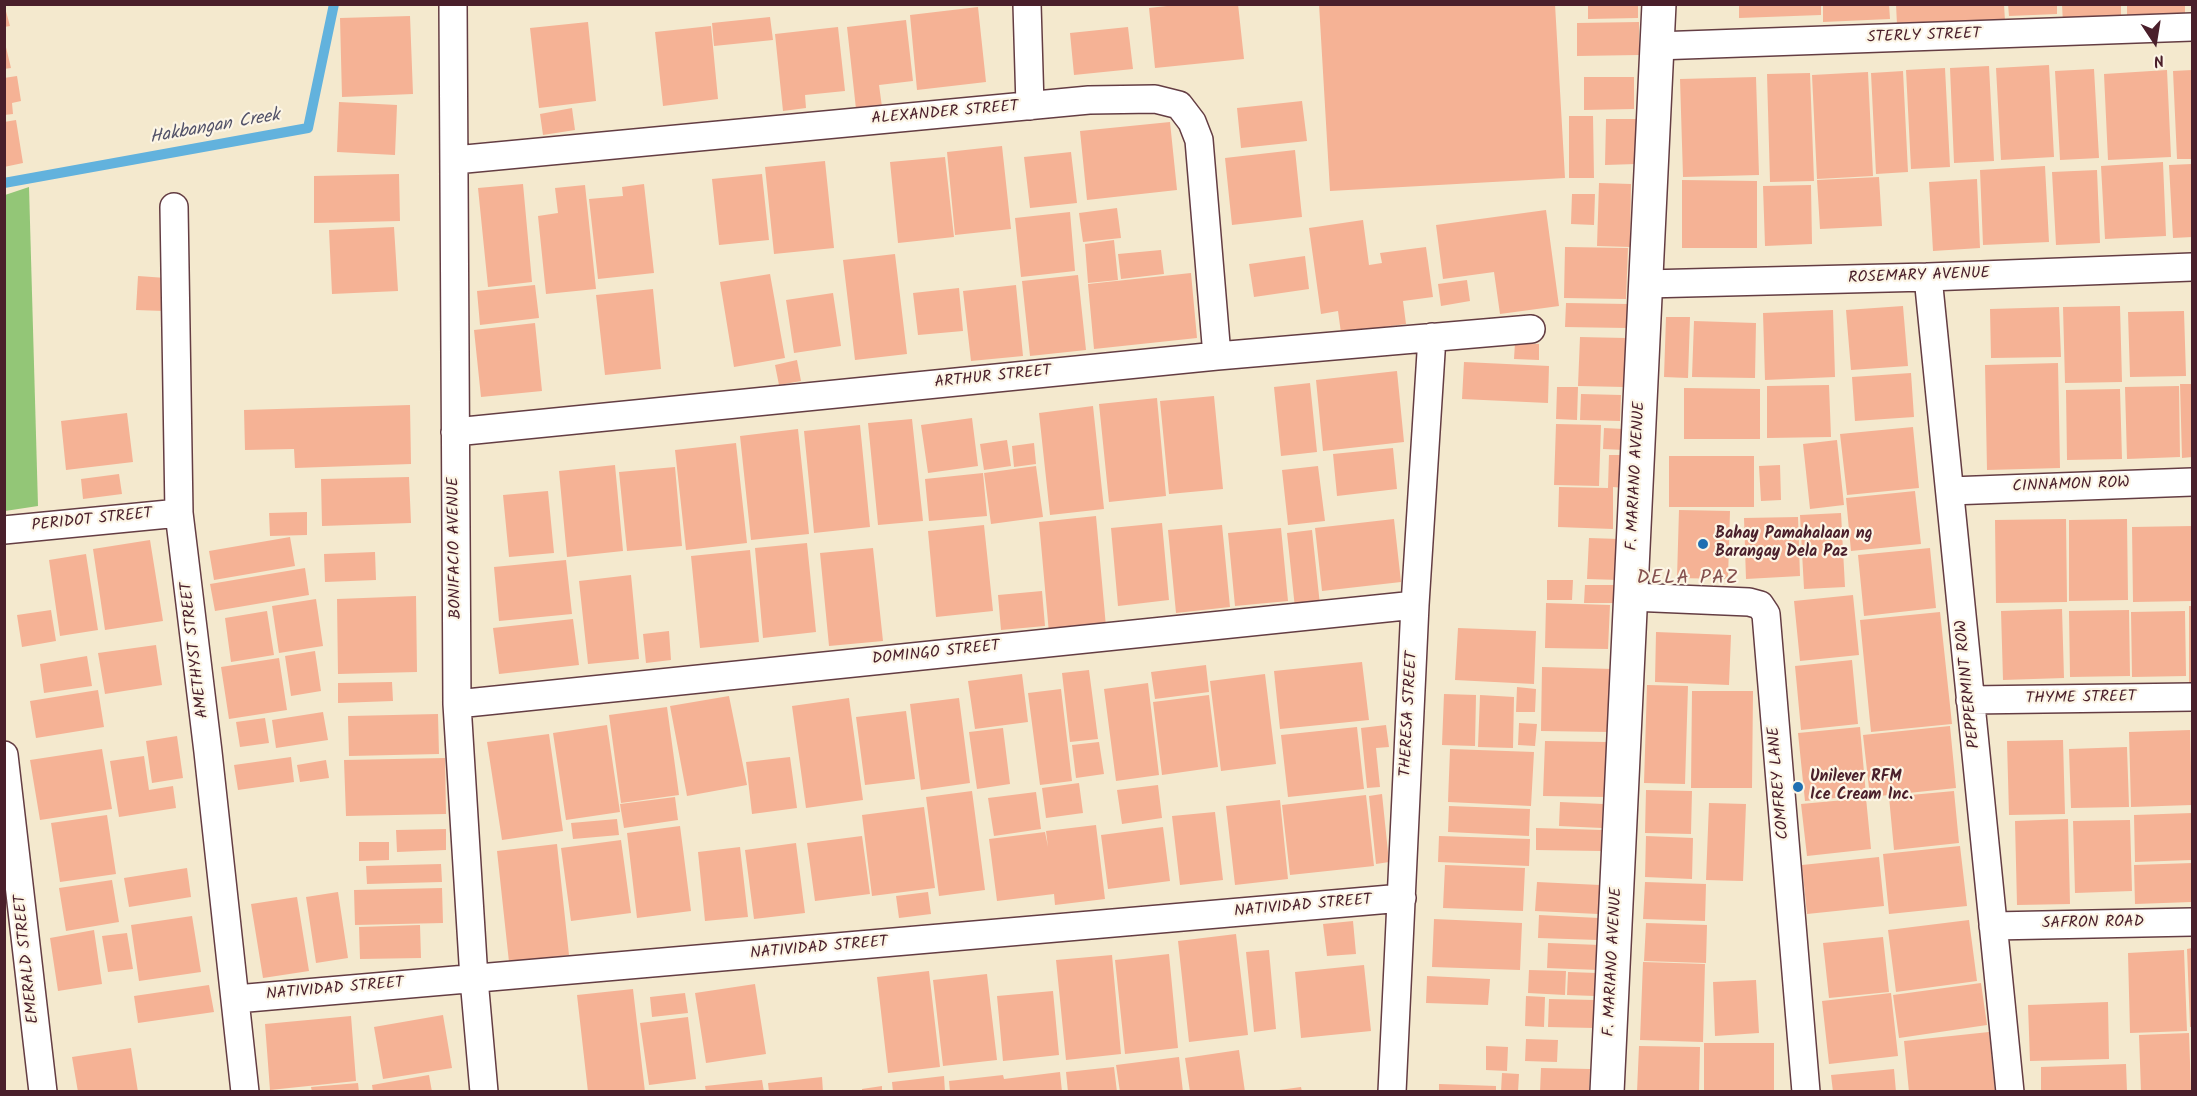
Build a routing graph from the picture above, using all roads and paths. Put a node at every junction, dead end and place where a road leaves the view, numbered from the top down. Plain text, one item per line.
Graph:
1 (453, 4) edge
2 (1027, 4) edge
3 (1659, 4) edge
4 (2193, 27) edge
5 (1656, 46) junction
6 (1030, 106) junction
7 (455, 160) junction
8 (174, 207) dead end
9 (2193, 267) edge
10 (1928, 277) junction
11 (1646, 284) junction
12 (1531, 328) dead end
13 (1432, 337) junction
14 (1217, 356) junction
15 (454, 432) junction
16 (2193, 482) edge
17 (1950, 491) junction
18 (179, 513) junction
19 (4, 530) edge
20 (1631, 597) junction
21 (1415, 605) junction
22 (2193, 697) edge
23 (1970, 700) junction
24 (457, 704) junction
25 (4, 755) edge
26 (1402, 898) junction
27 (2193, 922) edge
28 (1993, 926) junction
29 (474, 979) junction
30 (236, 999) junction
31 (43, 1092) edge
32 (245, 1092) edge
33 (484, 1092) edge
34 (1392, 1092) edge
35 (1607, 1092) edge
36 (1806, 1092) edge
37 (2010, 1092) edge

1 - 7 street, BONIFACIO AVENUE
2 - 6 street
3 - 5 street, F. MARIANO AVENUE
4 - 5 street, STERLY STREET
5 - 11 street, F. MARIANO AVENUE
6 - 7 street, ALEXANDER STREET
6 - 14 street, ALEXANDER STREET
7 - 15 street, BONIFACIO AVENUE
8 - 18 street, AMETHYST STREET
9 - 10 street, ROSEMARY AVENUE
10 - 11 street, ROSEMARY AVENUE
10 - 17 street, PEPPERMINT ROW
11 - 20 street, F. MARIANO AVENUE
12 - 13 street, ARTHUR STREET
13 - 14 street, ARTHUR STREET
13 - 21 street, THERESA STREET
14 - 15 street, ARTHUR STREET
15 - 24 street, BONIFACIO AVENUE
16 - 17 street, CINNAMON ROW
17 - 23 street, PEPPERMINT ROW
18 - 19 street, PERIDOT STREET
18 - 30 street, AMETHYST STREET
20 - 35 street, F. MARIANO AVENUE
20 - 36 street, COMFREY LANE
21 - 24 street, DOMINGO STREET
21 - 26 street, THERESA STREET
22 - 23 street, THYME STREET
23 - 28 street, PEPPERMINT ROW
24 - 29 street, BONIFACIO AVENUE
25 - 31 street, EMERALD STREET
26 - 29 street, NATIVIDAD STREET
26 - 34 street, THERESA STREET
27 - 28 street, SAFRON ROAD
28 - 37 street, PEPPERMINT ROW
29 - 30 street, NATIVIDAD STREET
29 - 33 street, BONIFACIO AVENUE
30 - 32 street, AMETHYST STREET

